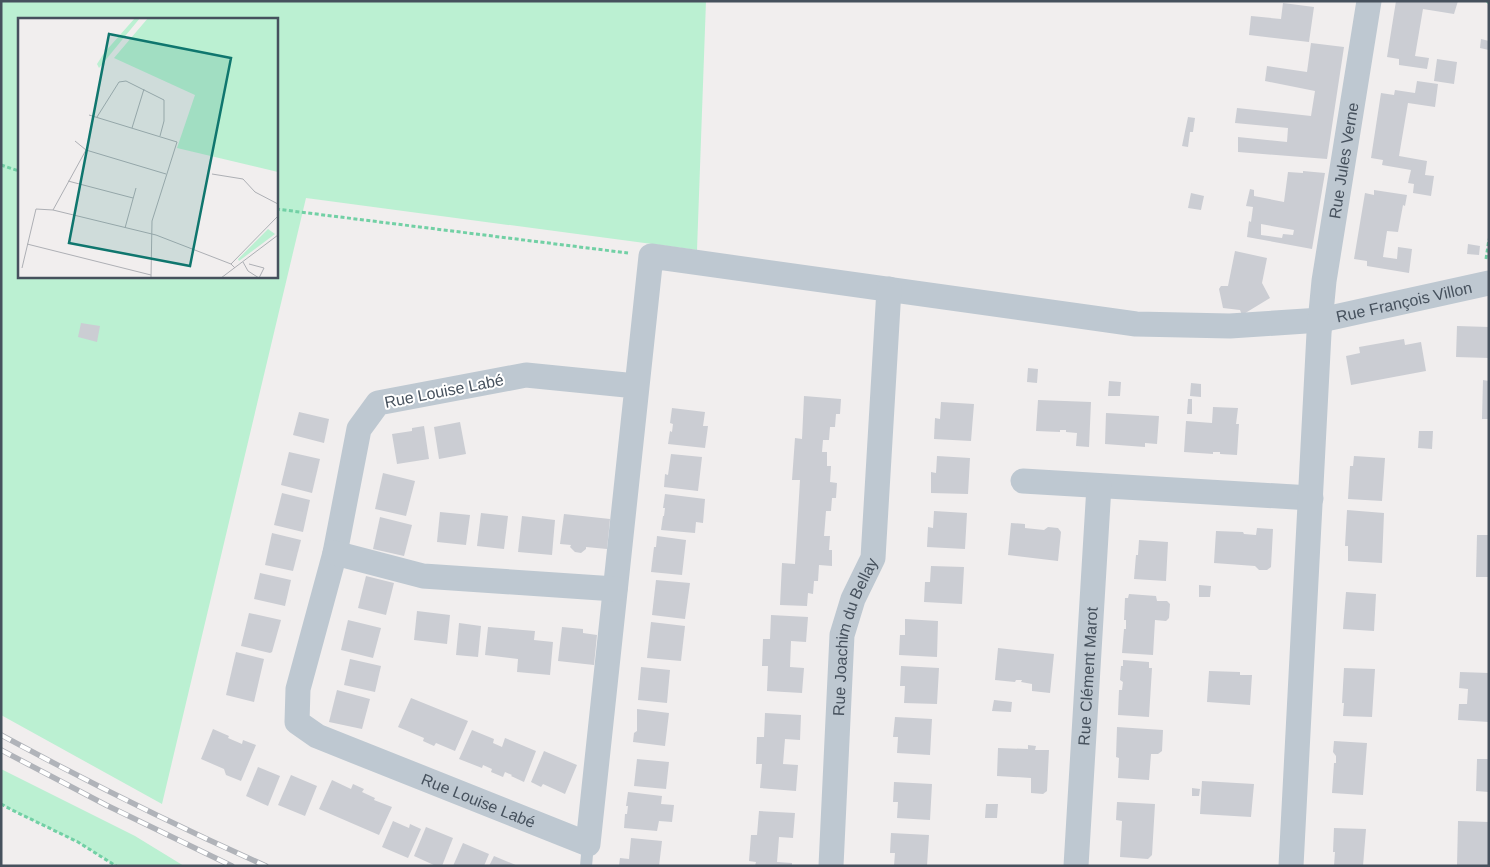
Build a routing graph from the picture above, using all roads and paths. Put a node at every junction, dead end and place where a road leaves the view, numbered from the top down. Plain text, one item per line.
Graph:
1 (1369, 1) edge
2 (1, 165) edge
3 (18, 171) edge
4 (278, 209) edge
5 (651, 256) junction
6 (1489, 283) edge
7 (889, 290) junction
8 (1321, 320) junction
9 (636, 386) junction
10 (1023, 481) dead end
11 (1099, 486) junction
12 (1311, 498) junction
13 (335, 553) junction
14 (615, 589) junction
15 (1, 804) edge
16 (587, 855) edge
17 (116, 866) edge
18 (831, 866) edge
19 (1076, 866) edge
20 (1291, 866) edge

1 - 8 street, Rue Jules Verne
2 - 3 path
4 - 5 path
5 - 7 street, Rue François Villon
5 - 9 street, Rue Louise Labé
6 - 8 street, Rue François Villon
7 - 8 street, Rue François Villon
7 - 18 street, Rue Joachim du Bellay
8 - 12 street
9 - 13 street, Rue Louise Labé
9 - 14 street, Rue Louise Labé
10 - 11 street
11 - 12 street
11 - 19 street, Rue Clément Marot
12 - 20 street
13 - 14 street
13 - 16 street, Rue Louise Labé
14 - 16 street, Rue Louise Labé
15 - 17 path

